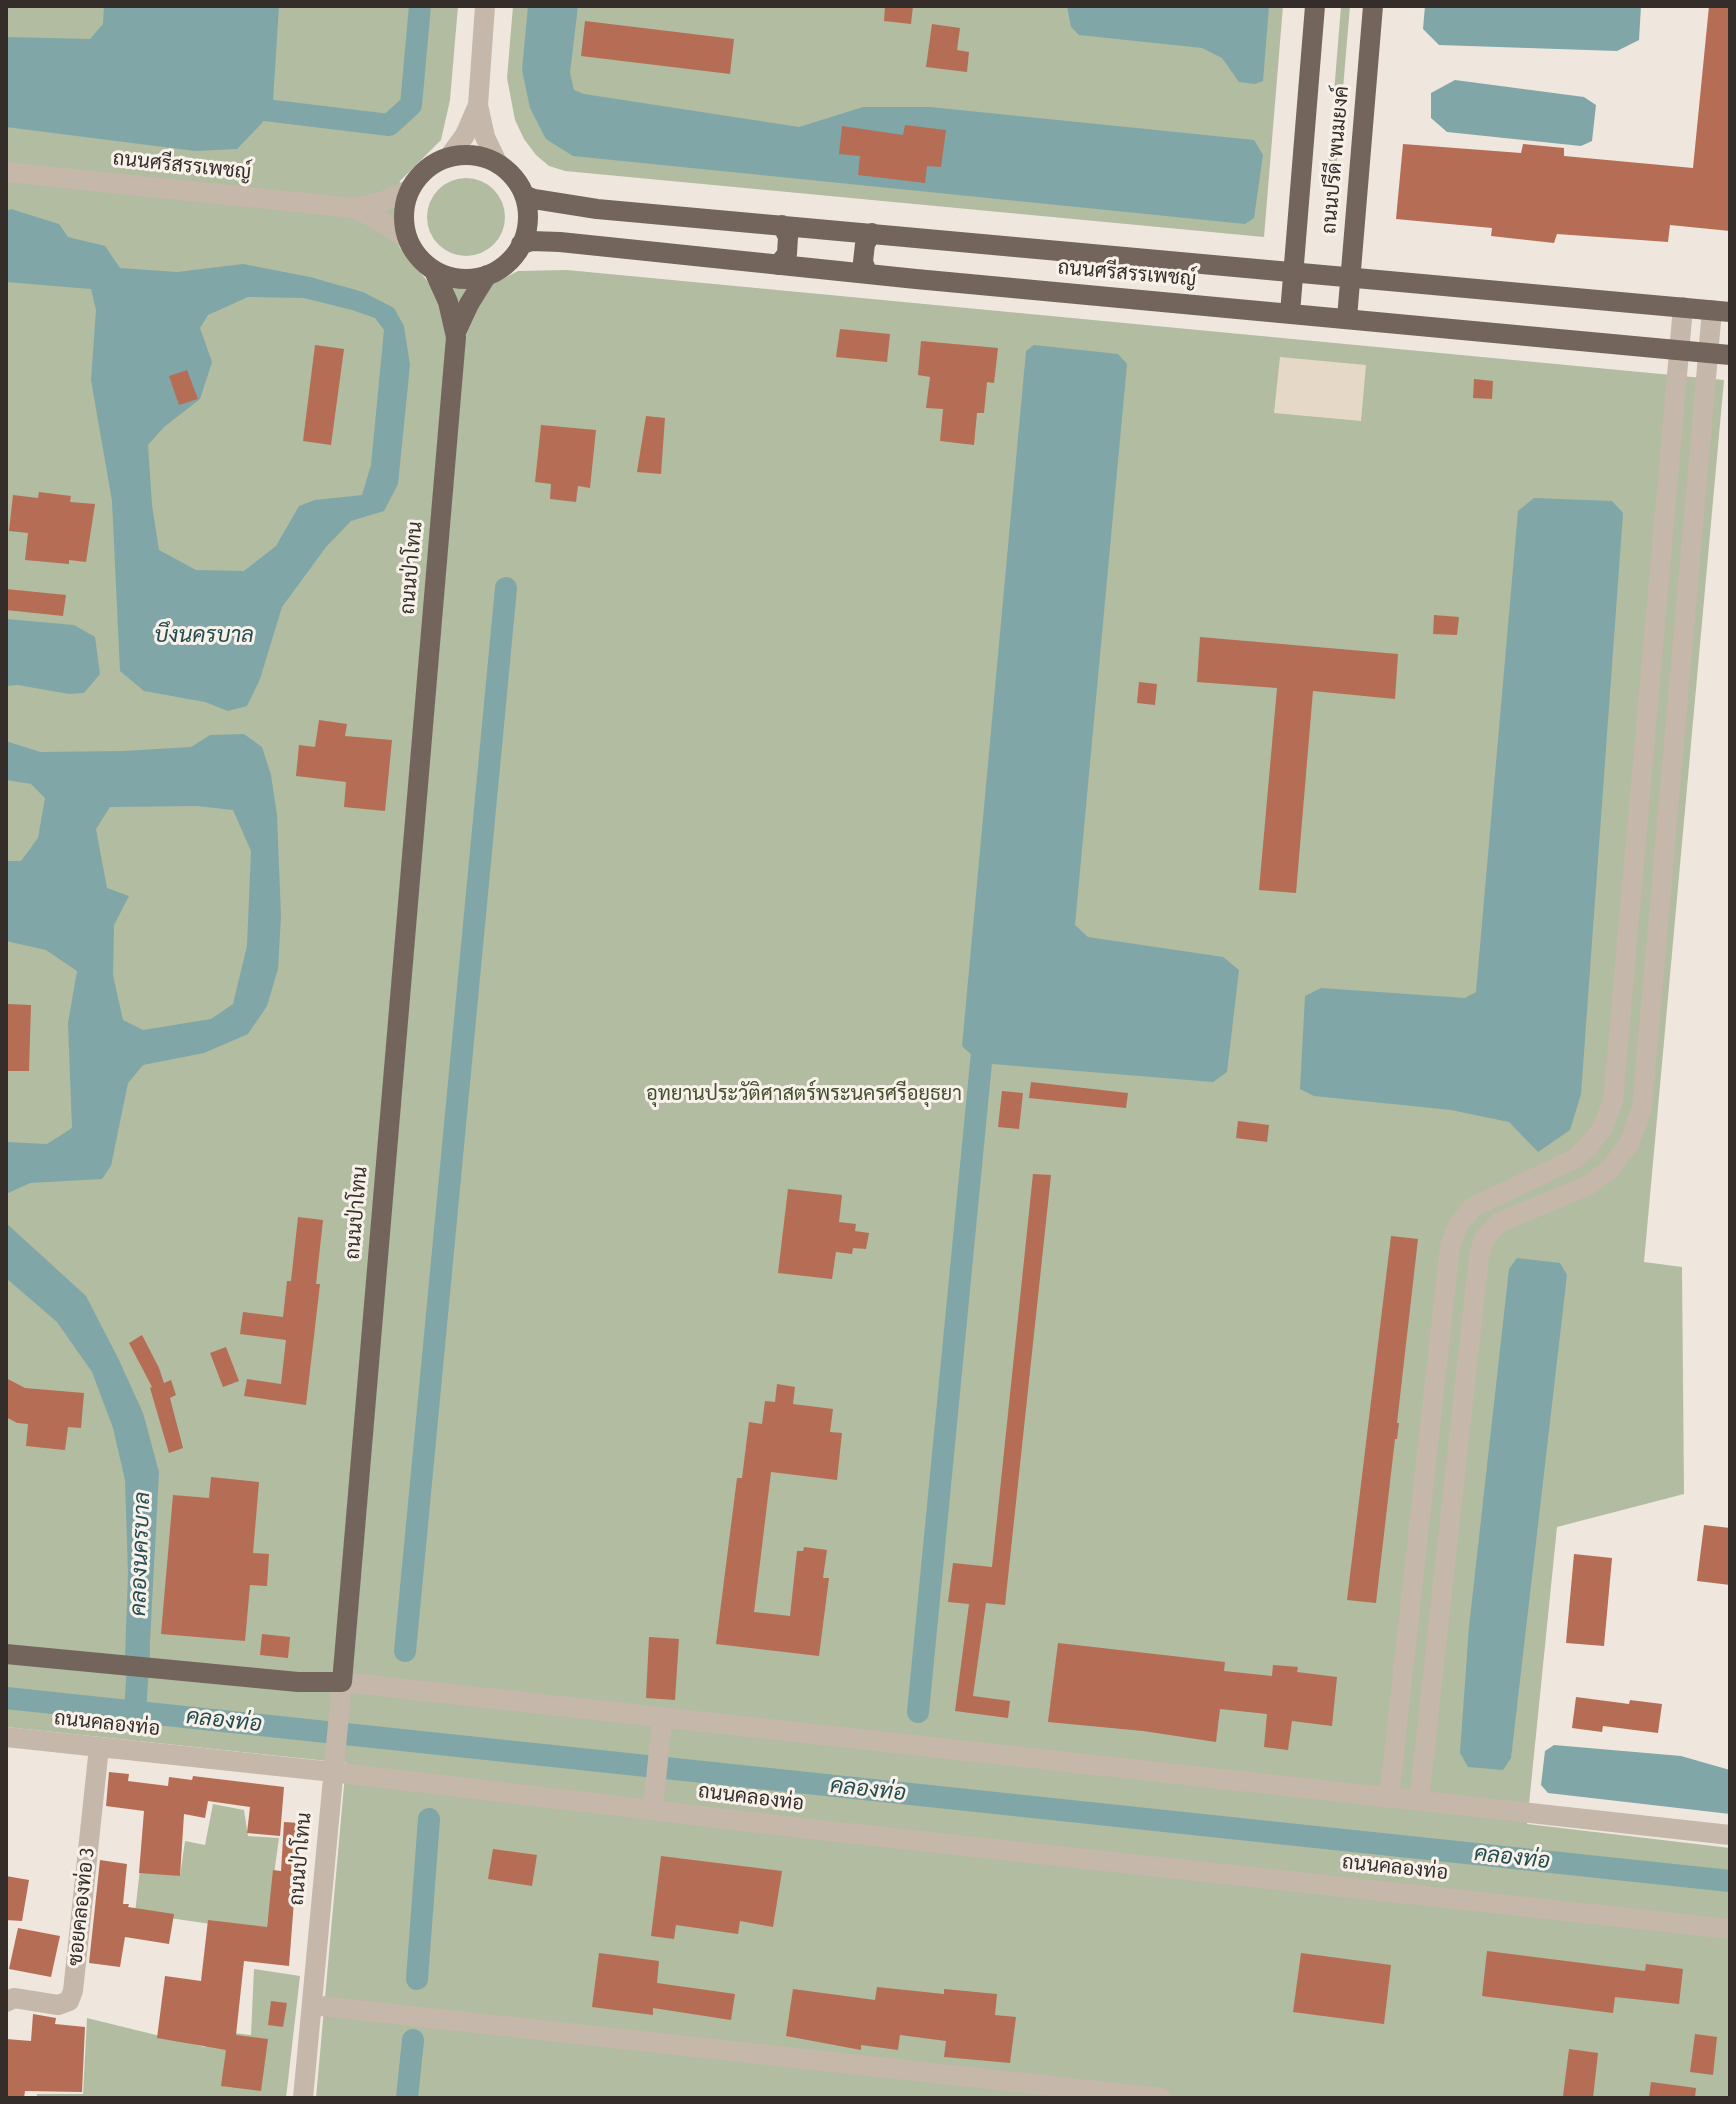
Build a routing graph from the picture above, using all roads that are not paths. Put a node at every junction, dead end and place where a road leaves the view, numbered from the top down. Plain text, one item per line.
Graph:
1 (485, 6) edge
2 (1315, 6) edge
3 (1373, 6) edge
4 (478, 105) junction
5 (449, 157) junction
6 (498, 164) junction
7 (6, 172) edge
8 (411, 189) junction
9 (524, 195) junction
10 (354, 208) junction
11 (782, 225) junction
12 (872, 233) junction
13 (408, 240) junction
14 (521, 244) junction
15 (778, 265) junction
16 (1293, 270) junction
17 (434, 271) junction
18 (868, 274) junction
19 (487, 275) junction
20 (1351, 276) junction
21 (1683, 307) junction
22 (1721, 311) edge
23 (1290, 313) junction
24 (1347, 318) junction
25 (456, 332) junction
26 (1679, 350) junction
27 (1709, 352) junction
28 (1730, 355) edge
29 (6, 1654) edge
30 (341, 1692) junction
31 (661, 1726) junction
32 (6, 1737) edge
33 (99, 1747) junction
34 (334, 1767) junction
35 (1389, 1798) junction
36 (1419, 1801) junction
37 (653, 1804) junction
38 (1730, 1835) edge
39 (1730, 1929) edge
40 (6, 2002) edge
41 (312, 2005) junction
42 (303, 2098) edge
43 (1161, 2098) edge

1 - 4 street
2 - 16 main road, ถนนปรีดี พนมยงค์
3 - 20 main road, ถนนปรีดี พนมยงค์
4 - 5 street
4 - 6 street
5 - 6 main road
5 - 8 main road
6 - 9 main road
7 - 10 street, ถนนศรีสรรเพชญ์
8 - 10 street, ถนนศรีสรรเพชญ์
8 - 13 main road
9 - 11 main road, ถนนศรีสรรเพชญ์
9 - 14 main road
10 - 13 street, ถนนศรีสรรเพชญ์
11 - 12 main road, ถนนศรีสรรเพชญ์
11 - 15 main road
12 - 16 main road, ถนนศรีสรรเพชญ์
12 - 18 main road
13 - 17 main road
14 - 15 main road, ถนนศรีสรรเพชญ์
14 - 19 main road
15 - 18 main road, ถนนศรีสรรเพชญ์
16 - 20 main road, ถนนศรีสรรเพชญ์
16 - 23 main road, ถนนปรีดี พนมยงค์
17 - 19 main road
17 - 25 main road, ถนนป่าโทน
18 - 23 main road, ถนนศรีสรรเพชญ์
19 - 25 main road, ถนนป่าโทน
20 - 21 main road, ถนนศรีสรรเพชญ์
20 - 24 main road, ถนนปรีดี พนมยงค์
21 - 22 main road, ถนนศรีสรรเพชญ์
21 - 26 street
22 - 27 street
23 - 24 main road, ถนนศรีสรรเพชญ์
24 - 26 main road, ถนนศรีสรรเพชญ์
25 - 30 main road, ถนนป่าโทน
26 - 27 main road, ถนนศรีสรรเพชญ์
26 - 35 street
27 - 28 main road, ถนนศรีสรรเพชญ์
27 - 36 street
29 - 30 main road
30 - 31 street
30 - 34 street, ถนนป่าโทน
31 - 35 street
31 - 37 street
32 - 33 street, ถนนคลองท่อ
33 - 34 street, ถนนคลองท่อ
33 - 40 street, ซอยคลองท่อ 3
34 - 37 street, ถนนคลองท่อ
34 - 41 street, ถนนป่าโทน
35 - 36 street
36 - 38 street
37 - 39 street, ถนนคลองท่อ
41 - 42 street, ถนนป่าโทน
41 - 43 street

